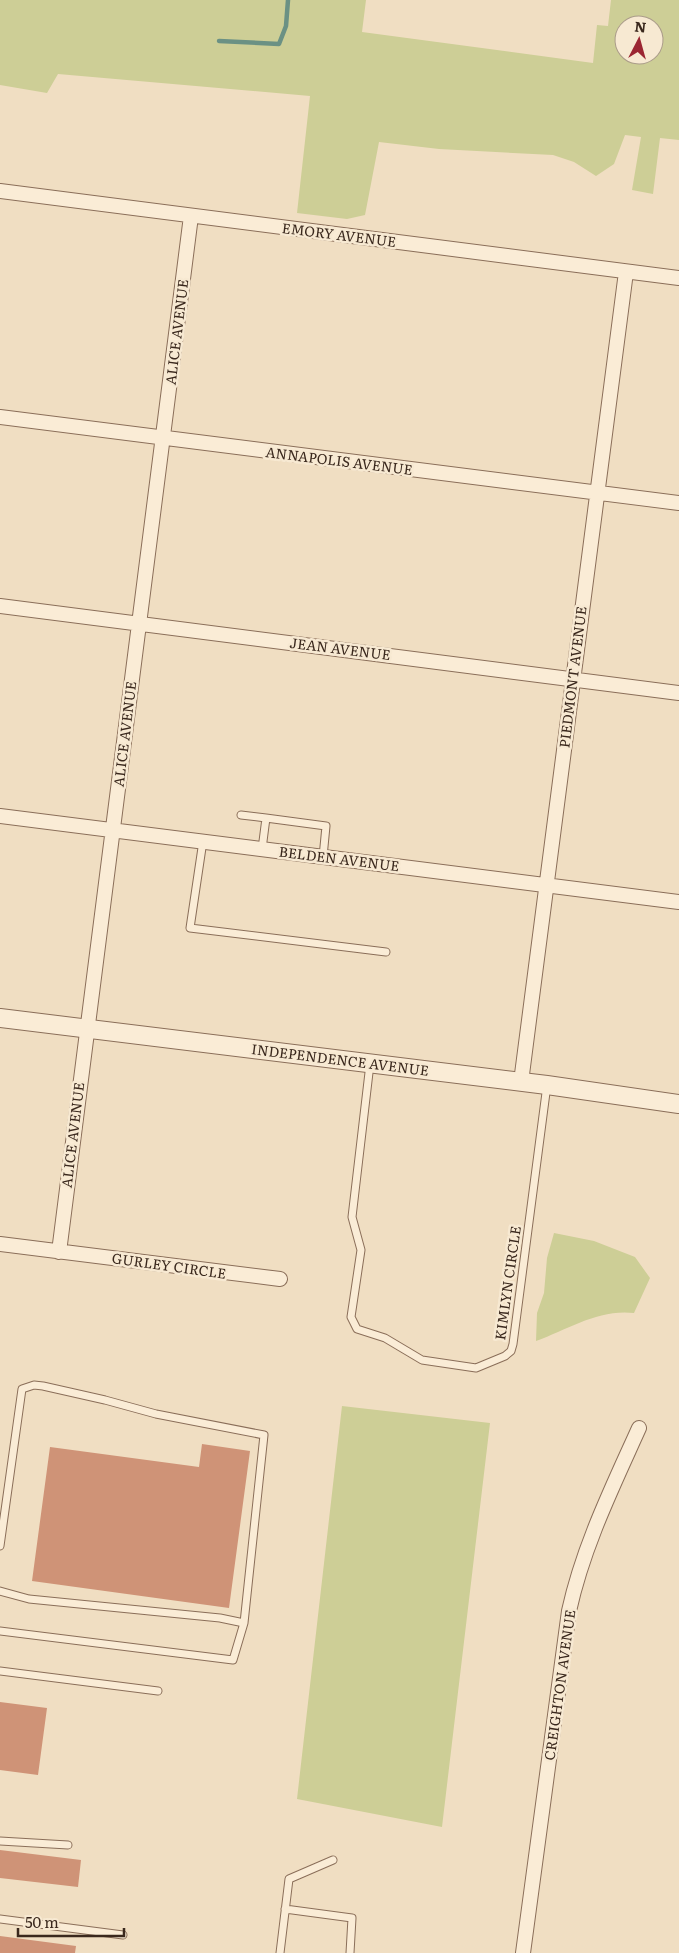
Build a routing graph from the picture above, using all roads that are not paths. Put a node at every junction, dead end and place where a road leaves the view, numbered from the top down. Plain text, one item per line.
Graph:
1 (0, 191) edge
2 (191, 216) junction
3 (626, 272) junction
4 (679, 278) edge
5 (0, 417) edge
6 (164, 437) junction
7 (597, 494) junction
8 (679, 503) edge
9 (0, 606) edge
10 (139, 624) junction
11 (572, 678) junction
12 (679, 693) edge
13 (241, 815) dead end
14 (0, 816) edge
15 (266, 818) junction
16 (113, 829) junction
17 (203, 841) junction
18 (262, 849) junction
19 (322, 857) junction
20 (547, 886) junction
21 (679, 902) edge
22 (386, 952) dead end
23 (0, 1018) edge
24 (86, 1028) junction
25 (370, 1064) junction
26 (521, 1082) junction
27 (548, 1085) junction
28 (679, 1104) edge
29 (0, 1244) edge
30 (59, 1252) junction
31 (280, 1279) dead end
32 (639, 1428) dead end
33 (0, 1546) edge
34 (0, 1591) edge
35 (244, 1623) junction
36 (0, 1631) edge
37 (0, 1672) edge
38 (158, 1691) dead end
39 (0, 1841) edge
40 (68, 1845) dead end
41 (333, 1860) dead end
42 (286, 1909) junction
43 (0, 1919) edge
44 (123, 1935) dead end
45 (280, 1953) edge
46 (350, 1953) edge
47 (523, 1953) edge

1 - 2 street, EMORY AVENUE
2 - 3 street, EMORY AVENUE
2 - 6 street, ALICE AVENUE
3 - 4 street, EMORY AVENUE
3 - 7 street, PIEDMONT AVENUE
5 - 6 street, ANNAPOLIS AVENUE
6 - 7 street, ANNAPOLIS AVENUE
6 - 10 street, ALICE AVENUE
7 - 8 street, ANNAPOLIS AVENUE
7 - 11 street, PIEDMONT AVENUE
9 - 10 street, JEAN AVENUE
10 - 11 street, JEAN AVENUE
10 - 16 street, ALICE AVENUE
11 - 12 street, JEAN AVENUE
11 - 20 street, PIEDMONT AVENUE
13 - 15 lane
14 - 16 street, BELDEN AVENUE
15 - 18 lane
15 - 19 lane
16 - 17 street, BELDEN AVENUE
16 - 24 street, ALICE AVENUE
17 - 18 street, BELDEN AVENUE
17 - 22 lane
18 - 19 street, BELDEN AVENUE
19 - 20 street, BELDEN AVENUE
20 - 21 street, BELDEN AVENUE
20 - 26 street, PIEDMONT AVENUE
23 - 24 street, INDEPENDENCE AVENUE
24 - 25 street, INDEPENDENCE AVENUE
24 - 30 street, ALICE AVENUE
25 - 26 street, INDEPENDENCE AVENUE
25 - 27 lane, KIMLYN CIRCLE
26 - 27 street, INDEPENDENCE AVENUE
27 - 28 street, INDEPENDENCE AVENUE
29 - 30 street, GURLEY CIRCLE
30 - 31 street, GURLEY CIRCLE
32 - 47 street, CREIGHTON AVENUE
33 - 35 lane
34 - 35 lane
35 - 36 lane
37 - 38 lane
39 - 40 lane
41 - 42 lane
42 - 45 lane
42 - 46 lane
43 - 44 lane

